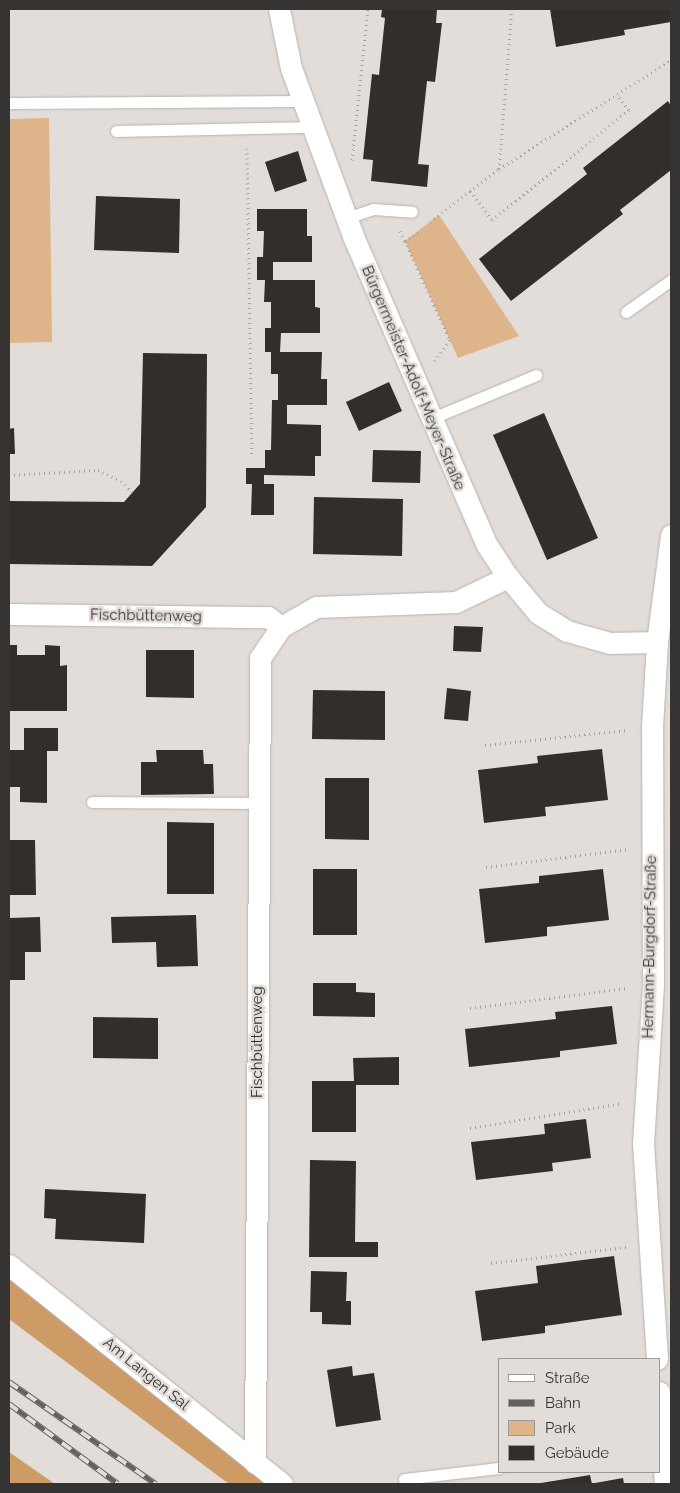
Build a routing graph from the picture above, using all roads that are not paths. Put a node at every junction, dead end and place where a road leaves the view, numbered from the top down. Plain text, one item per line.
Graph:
1 (279, 9) edge
2 (303, 101) junction
3 (9, 103) edge
4 (313, 127) junction
5 (116, 131) dead end
6 (412, 212) dead end
7 (346, 218) junction
8 (671, 280) edge
9 (626, 312) dead end
10 (536, 375) dead end
11 (430, 418) junction
12 (671, 535) edge
13 (508, 577) junction
14 (9, 614) edge
15 (281, 626) junction
16 (657, 642) junction
17 (92, 802) dead end
18 (259, 803) junction
19 (9, 1265) edge
20 (657, 1358) edge
21 (660, 1420) edge
22 (661, 1448) edge
23 (255, 1463) junction
24 (498, 1468) edge
25 (404, 1479) dead end
26 (282, 1484) edge
27 (665, 1484) edge

1 - 2 street, Bürgermeister-Adolf-Meyer-Straße
2 - 3 lane
2 - 4 street, Bürgermeister-Adolf-Meyer-Straße
4 - 5 lane
4 - 7 street, Bürgermeister-Adolf-Meyer-Straße
6 - 7 lane
7 - 11 street, Bürgermeister-Adolf-Meyer-Straße
8 - 9 lane
10 - 11 lane
11 - 13 street, Bürgermeister-Adolf-Meyer-Straße
12 - 16 street, Hermann-Burgdorf-Straße
13 - 15 street, Fischbüttenweg
13 - 16 street, Bürgermeister-Adolf-Meyer-Straße
14 - 15 street, Fischbüttenweg
15 - 18 street, Fischbüttenweg
16 - 20 street, Hermann-Burgdorf-Straße
17 - 18 lane
18 - 23 street, Fischbüttenweg
19 - 23 street, Am Langen Sal
21 - 22 street
22 - 27 street
23 - 26 street, Am Langen Sal
24 - 25 lane

